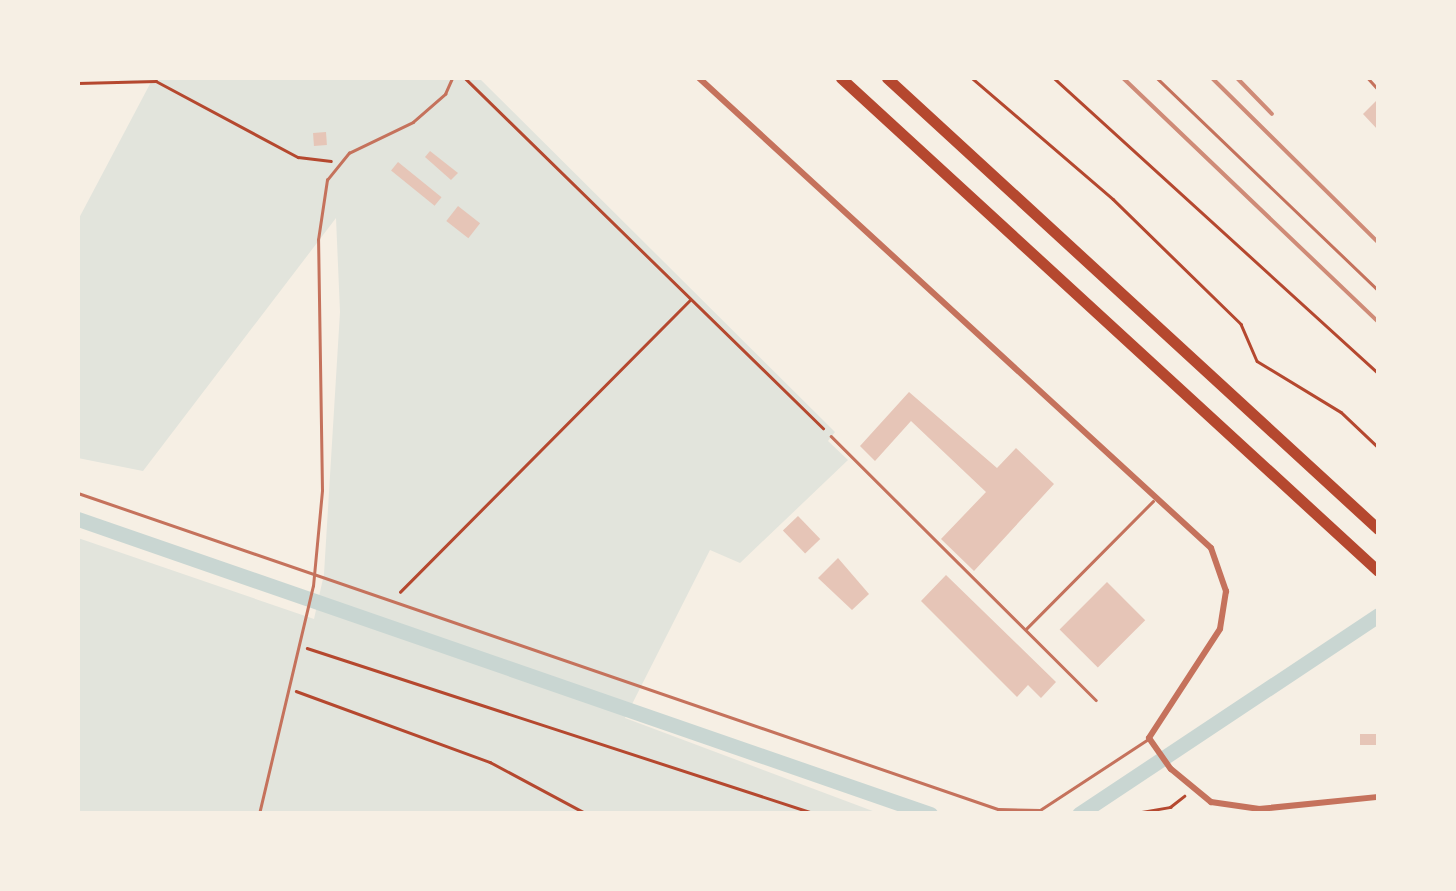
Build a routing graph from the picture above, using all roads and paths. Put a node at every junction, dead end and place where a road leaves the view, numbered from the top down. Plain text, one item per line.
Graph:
1 (452, 78) edge
2 (465, 78) edge
3 (699, 78) edge
4 (840, 78) edge
5 (888, 78) edge
6 (972, 78) edge
7 (1054, 78) edge
8 (1158, 78) edge
9 (1368, 78) edge
10 (78, 83) edge
11 (1378, 88) edge
12 (337, 162) junction
13 (1378, 290) edge
14 (691, 300) junction
15 (1378, 372) edge
16 (831, 436) joint
17 (1378, 447) edge
18 (78, 493) edge
19 (1158, 496) junction
20 (1378, 529) edge
21 (1378, 572) edge
22 (314, 578) junction
23 (389, 603) junction
24 (1026, 630) junction
25 (301, 646) junction
26 (290, 689) junction
27 (1096, 700) dead end
28 (1149, 738) junction
29 (1192, 790) junction
30 (1378, 797) edge
31 (1210, 802) junction
32 (259, 814) edge
33 (587, 814) edge
34 (816, 814) edge
35 (1130, 814) edge
36 (1216, 814) edge

1 - 12 lane
2 - 14 path
3 - 19 street
4 - 21 highway
5 - 20 highway
6 - 17 path
7 - 15 path
8 - 13 lane
9 - 11 lane
10 - 12 path
12 - 22 lane
14 - 16 path
14 - 23 path
16 - 24 lane
18 - 22 lane
19 - 24 lane
19 - 28 street
22 - 23 lane
22 - 25 lane
23 - 28 lane
24 - 27 lane
25 - 26 lane
25 - 34 path
26 - 32 lane
26 - 33 path
28 - 29 street
29 - 31 street
29 - 35 path
30 - 31 street
31 - 36 street

